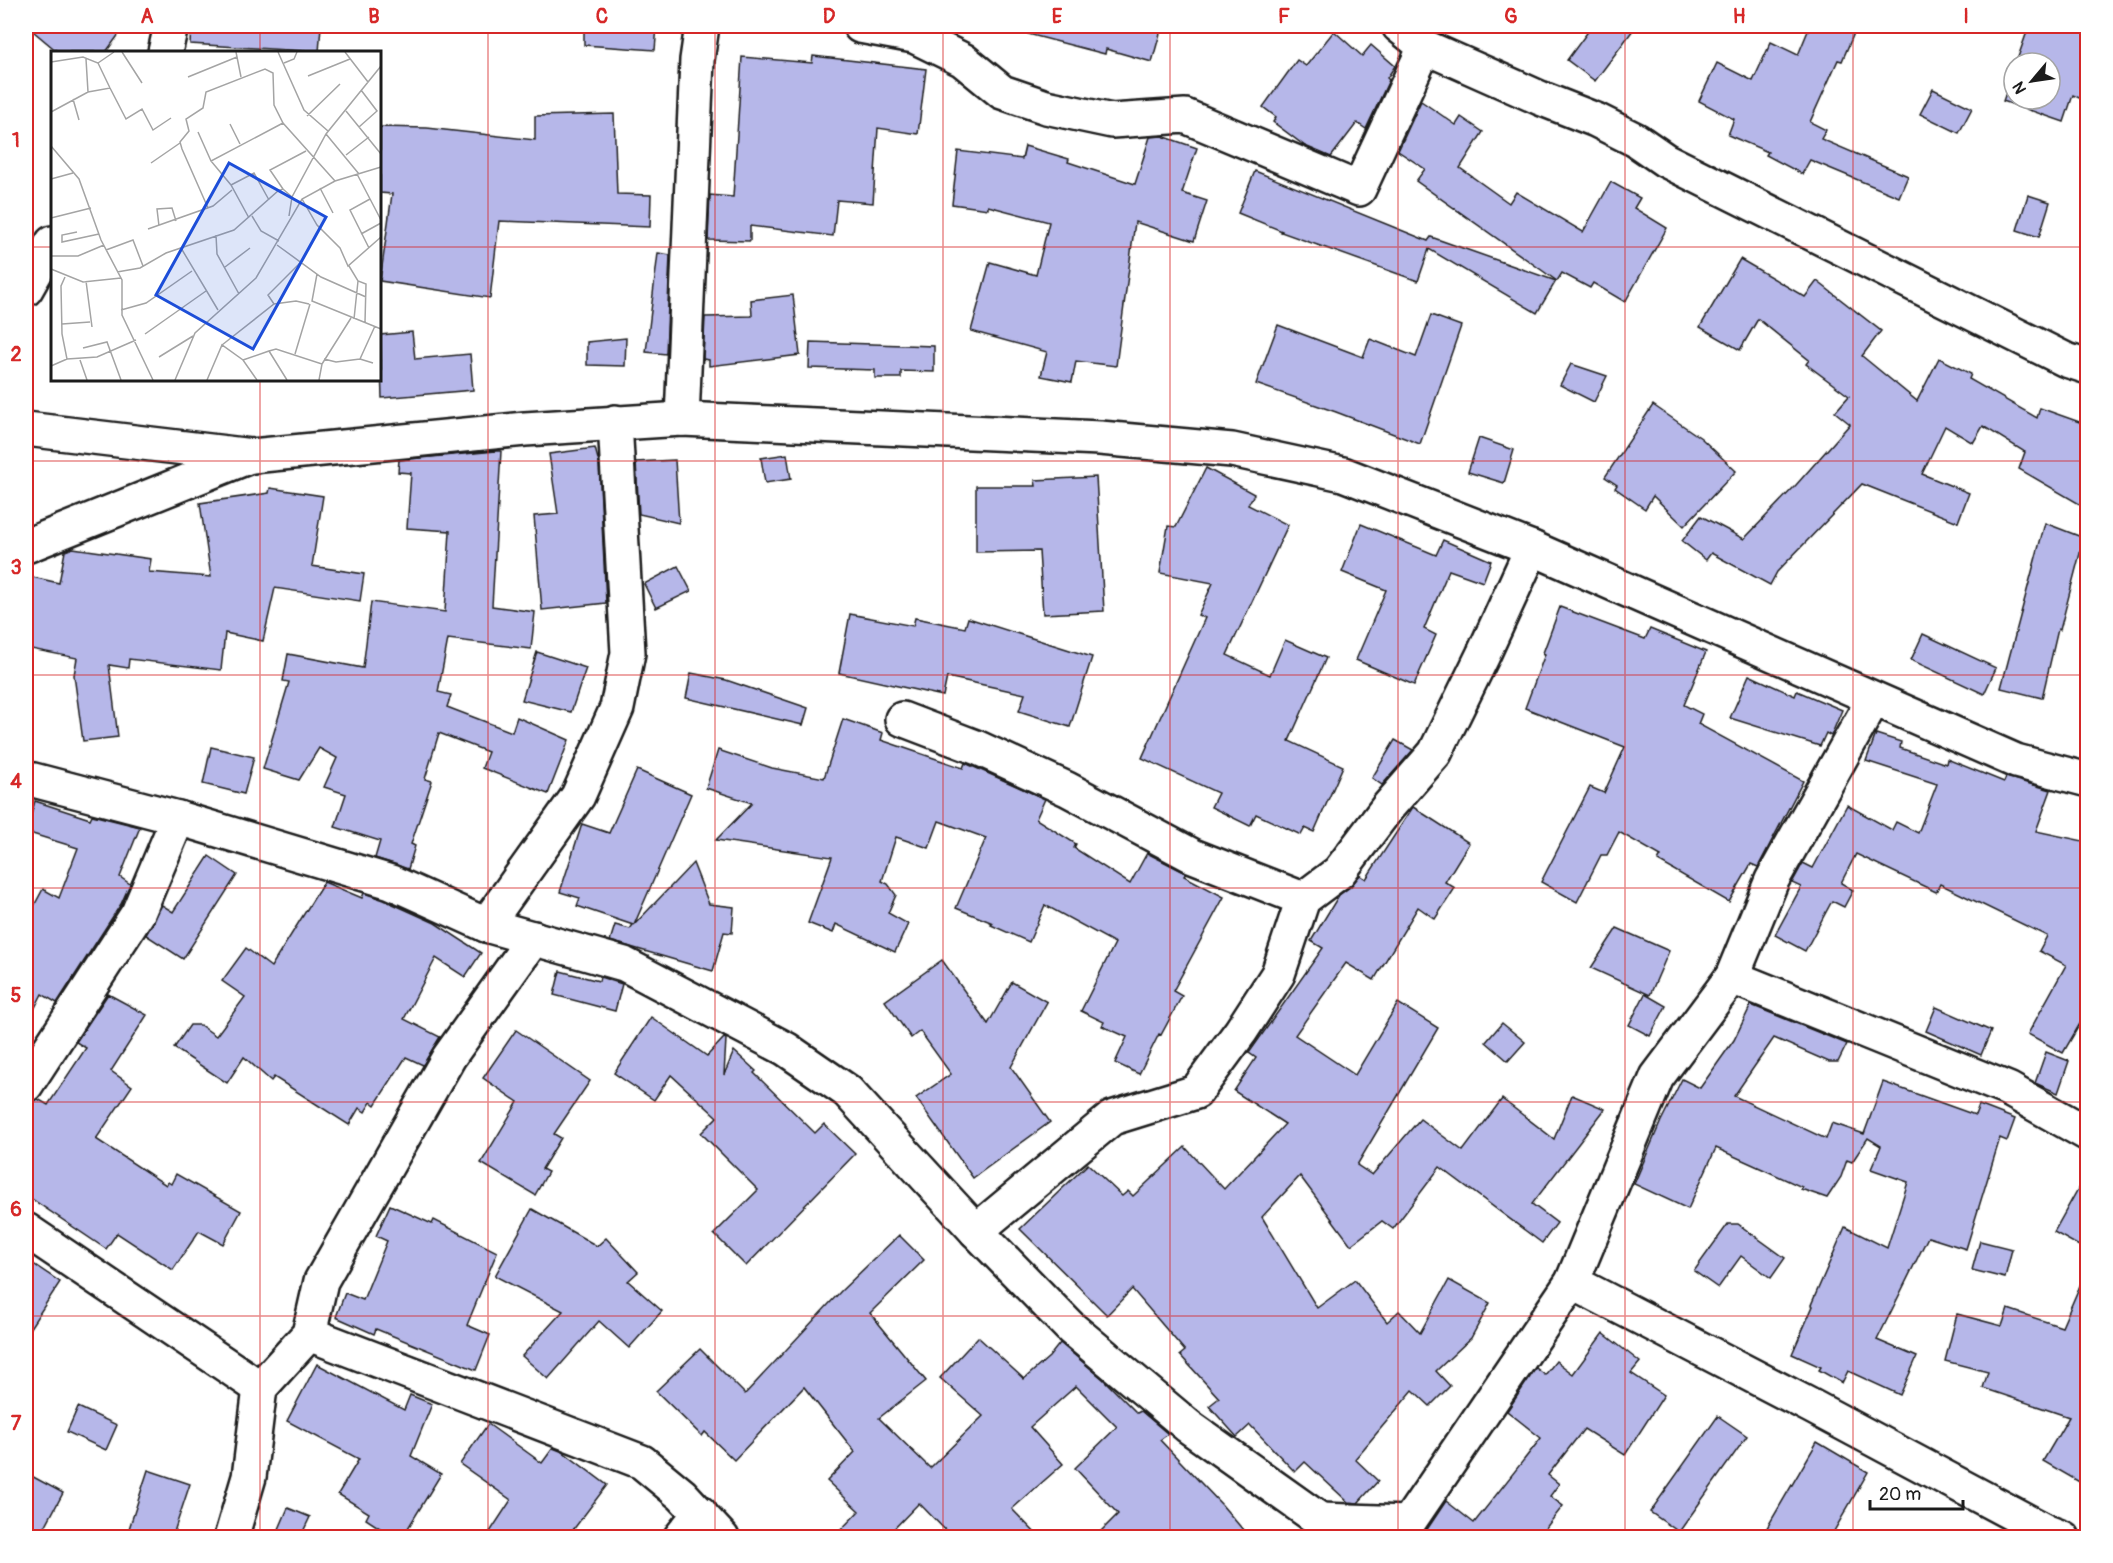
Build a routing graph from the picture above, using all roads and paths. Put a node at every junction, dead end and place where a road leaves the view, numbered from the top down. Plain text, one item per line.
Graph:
1 (171, 26) edge
2 (702, 26) edge
3 (860, 26) edge
4 (1399, 26) edge
5 (1425, 47) junction
6 (165, 51) edge
7 (51, 245) edge
8 (26, 289) edge
9 (2088, 368) edge
10 (682, 419) junction
11 (615, 422) junction
12 (26, 429) edge
13 (252, 456) junction
14 (26, 546) edge
15 (1532, 548) junction
16 (1873, 700) junction
17 (902, 719) dead end
18 (26, 778) edge
19 (2088, 780) edge
20 (178, 818) junction
21 (1303, 899) junction
22 (486, 925) junction
23 (534, 938) junction
24 (1732, 977) junction
25 (26, 1085) edge
26 (2088, 1134) edge
27 (26, 1230) edge
28 (976, 1231) junction
29 (1572, 1282) junction
30 (309, 1334) junction
31 (260, 1388) junction
32 (690, 1526) edge
33 (1329, 1529) edge
34 (1403, 1530) edge
35 (231, 1538) edge
36 (722, 1538) edge
37 (2063, 1538) edge

1 - 6 street
2 - 10 street
3 - 5 street
4 - 5 street
5 - 9 street
7 - 8 street
10 - 11 street
10 - 15 street
11 - 13 street
11 - 22 street
12 - 13 street
13 - 14 street
15 - 16 street
15 - 21 street
16 - 19 street
16 - 24 street
17 - 21 street
18 - 20 street
20 - 22 street
20 - 25 street
21 - 28 street
22 - 23 street
23 - 28 street
23 - 30 street
24 - 26 street
24 - 29 street
27 - 31 street
28 - 33 street
29 - 34 street
29 - 37 street
30 - 31 street
30 - 32 street
31 - 35 street
32 - 36 street
33 - 34 street

